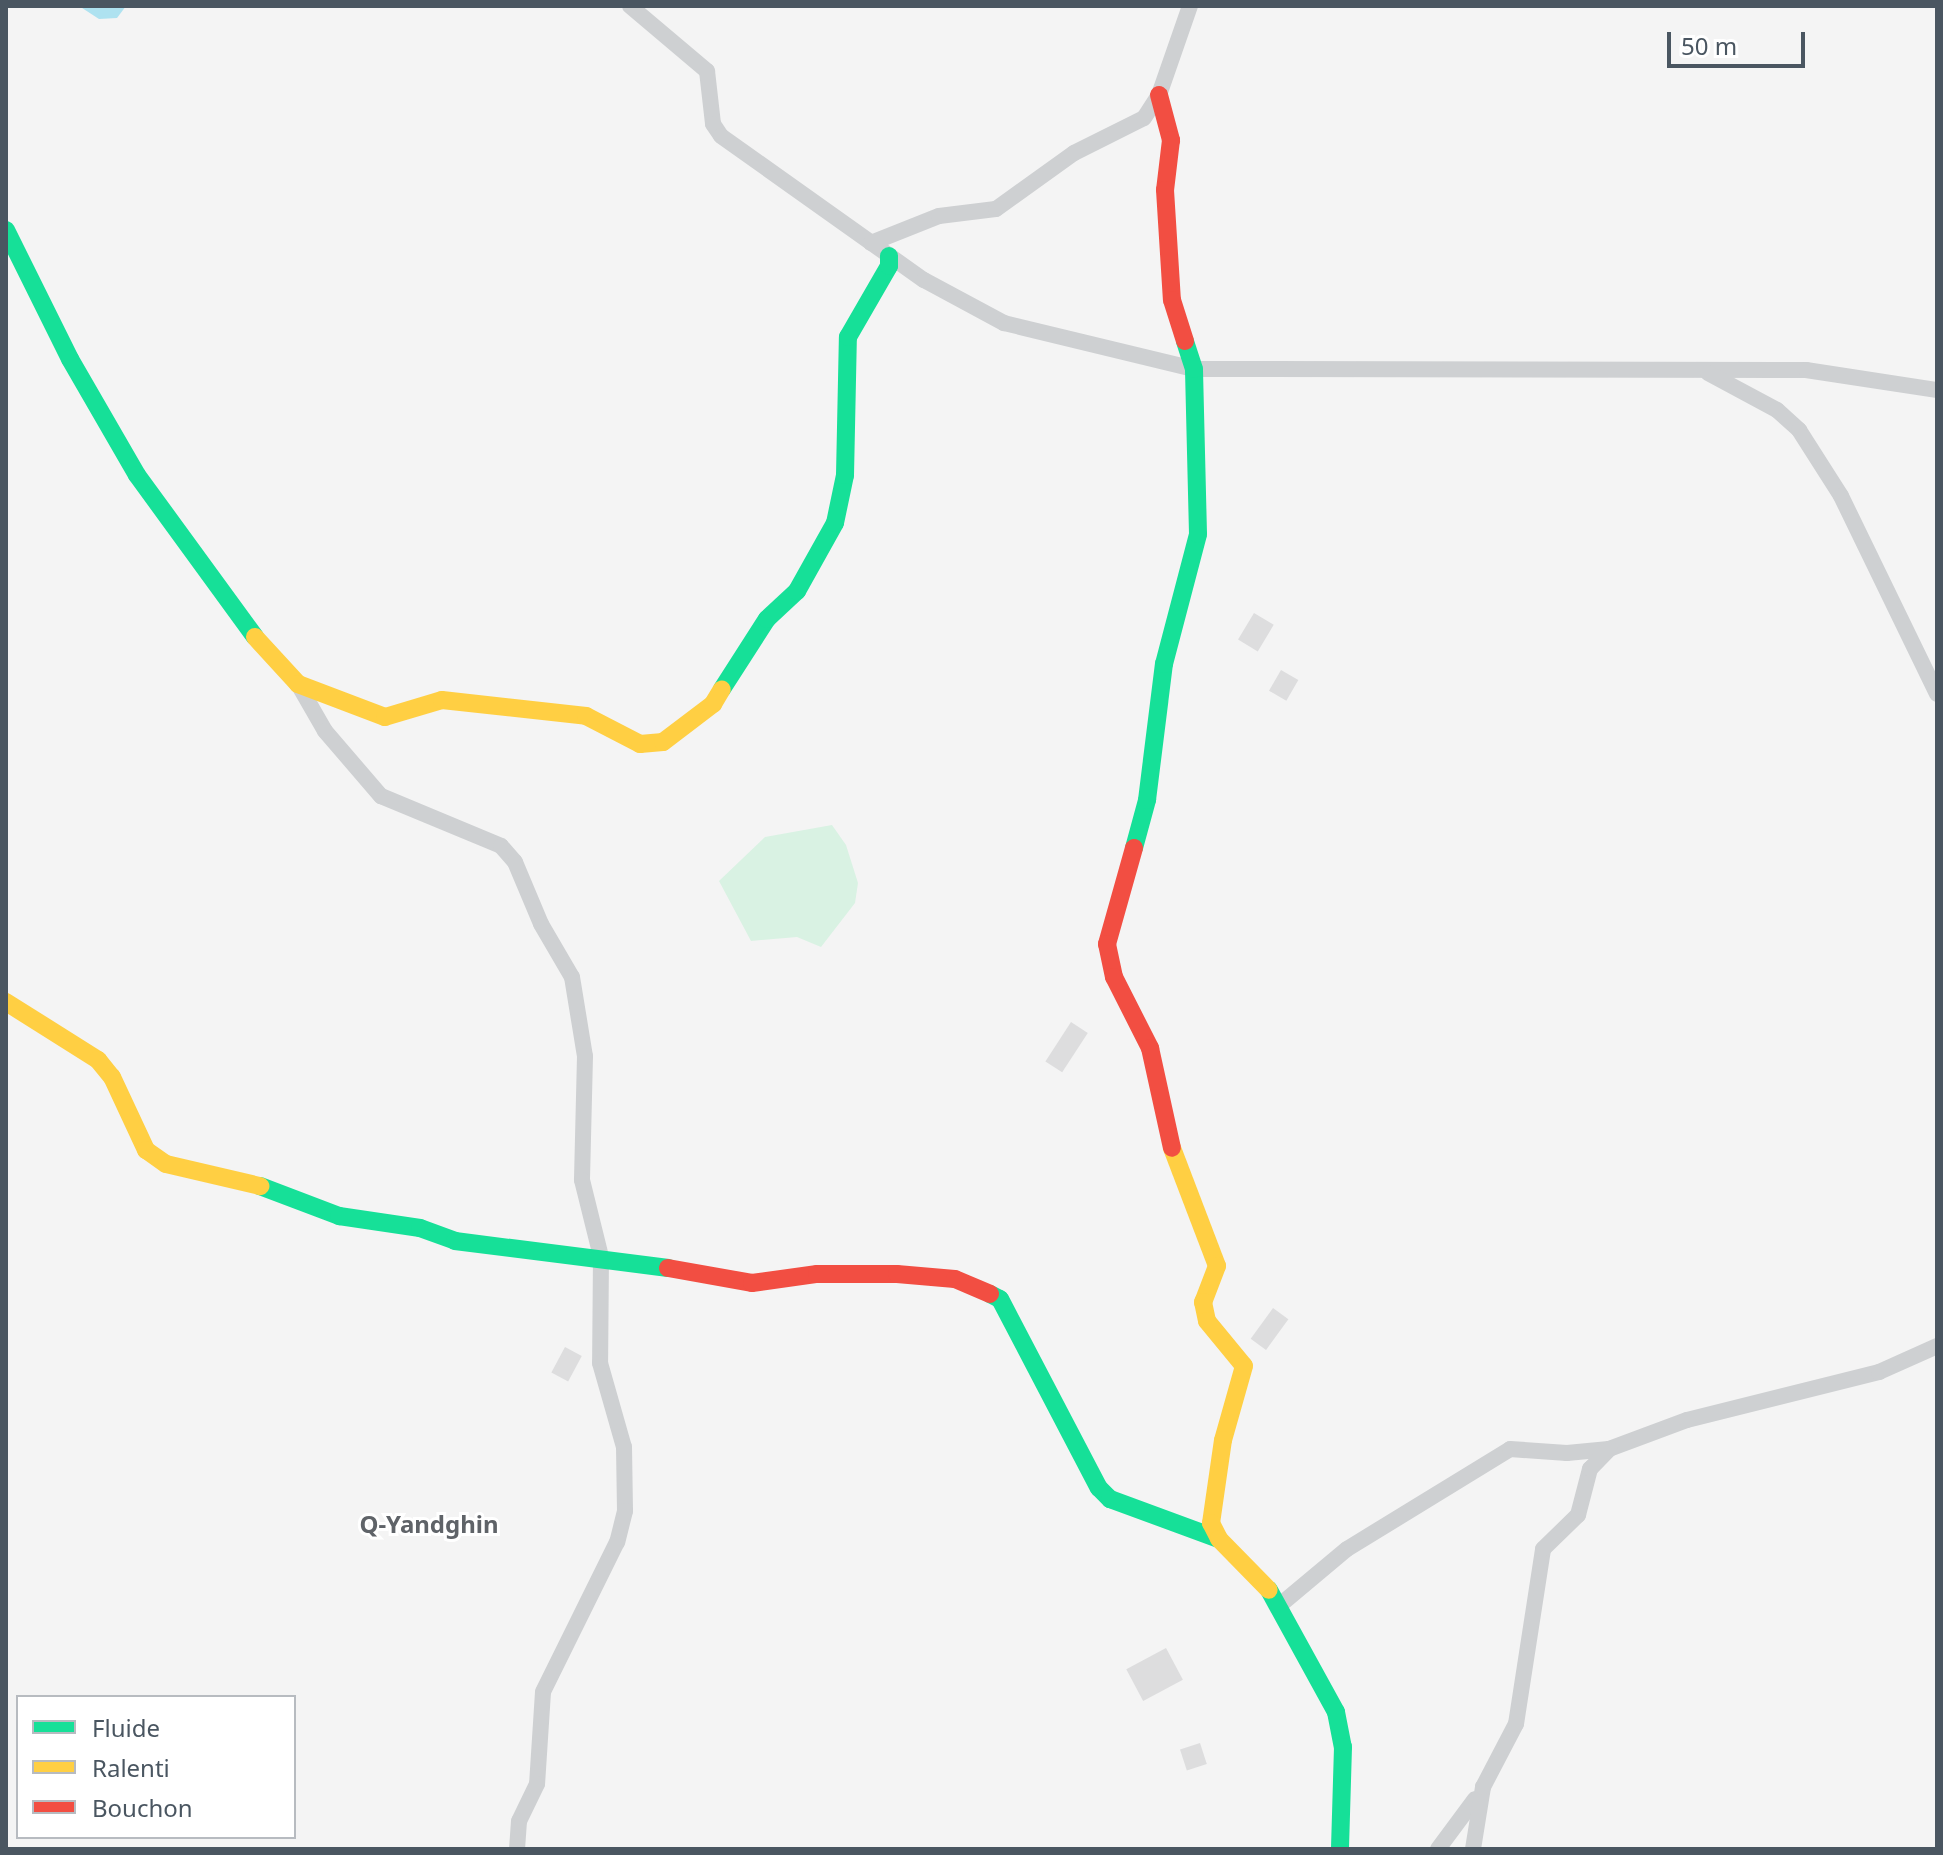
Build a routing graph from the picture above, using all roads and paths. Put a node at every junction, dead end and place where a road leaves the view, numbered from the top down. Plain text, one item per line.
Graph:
1 (630, 6) edge
2 (1190, 6) edge
3 (1159, 95) junction
4 (6, 230) edge
5 (871, 243) junction
6 (889, 256) junction
7 (1194, 369) junction
8 (1704, 371) junction
9 (1937, 390) edge
10 (298, 684) junction
11 (1937, 694) edge
12 (6, 1002) edge
13 (601, 1257) junction
14 (1937, 1346) edge
15 (1609, 1449) junction
16 (1219, 1539) junction
17 (1280, 1605) junction
18 (1483, 1787) junction
19 (517, 1849) edge
20 (1340, 1849) edge
21 (1438, 1849) edge
22 (1473, 1849) edge

1 - 5 street
2 - 3 street
3 - 5 street
3 - 7 street
4 - 10 street
5 - 6 street
6 - 7 street
6 - 10 street
7 - 8 street
7 - 16 street
8 - 9 street
8 - 11 street
10 - 13 street
12 - 13 street
13 - 16 street
13 - 19 street
14 - 15 street
15 - 17 street
15 - 18 street
16 - 17 street
17 - 20 street
18 - 21 street
18 - 22 street

